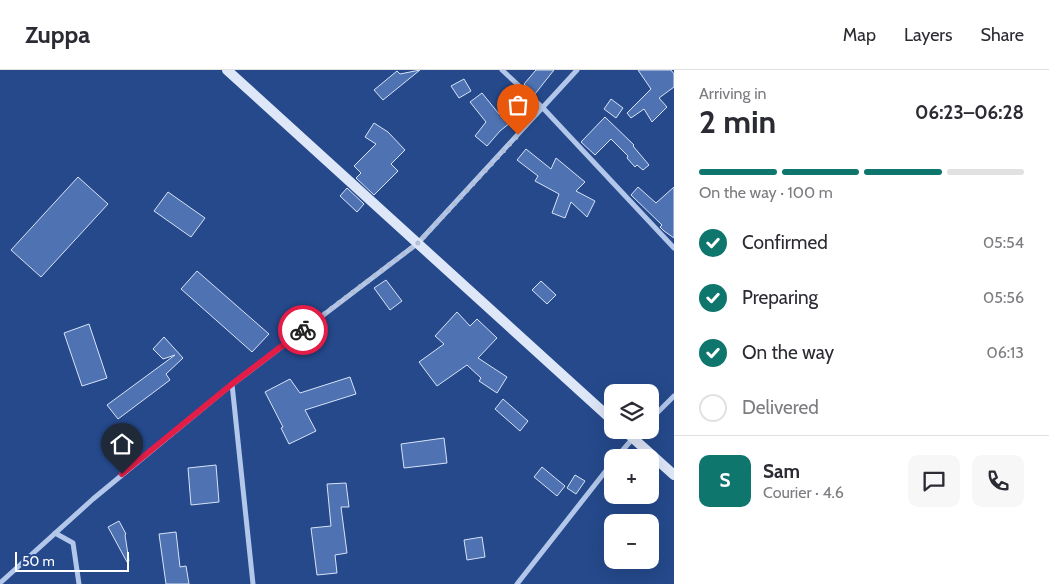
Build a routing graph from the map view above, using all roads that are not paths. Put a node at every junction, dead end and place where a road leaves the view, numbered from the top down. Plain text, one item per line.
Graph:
1 (227, 70) edge
2 (502, 70) edge
3 (577, 70) edge
4 (543, 108) junction
5 (418, 243) junction
6 (674, 248) edge
7 (232, 384) junction
8 (674, 396) edge
9 (659, 411) edge
10 (604, 413) edge
11 (632, 439) edge
12 (641, 439) edge
13 (624, 449) edge
14 (604, 473) edge
15 (674, 476) edge
16 (55, 533) junction
17 (0, 583) edge
18 (79, 584) edge
19 (253, 584) edge
20 (518, 584) edge

1 - 5 main road
2 - 4 street
3 - 4 street
4 - 5 street
4 - 6 street
5 - 7 street
5 - 10 main road
7 - 16 street
7 - 19 street
8 - 9 street
11 - 13 street
12 - 15 main road
14 - 20 street
16 - 17 street
16 - 18 street

